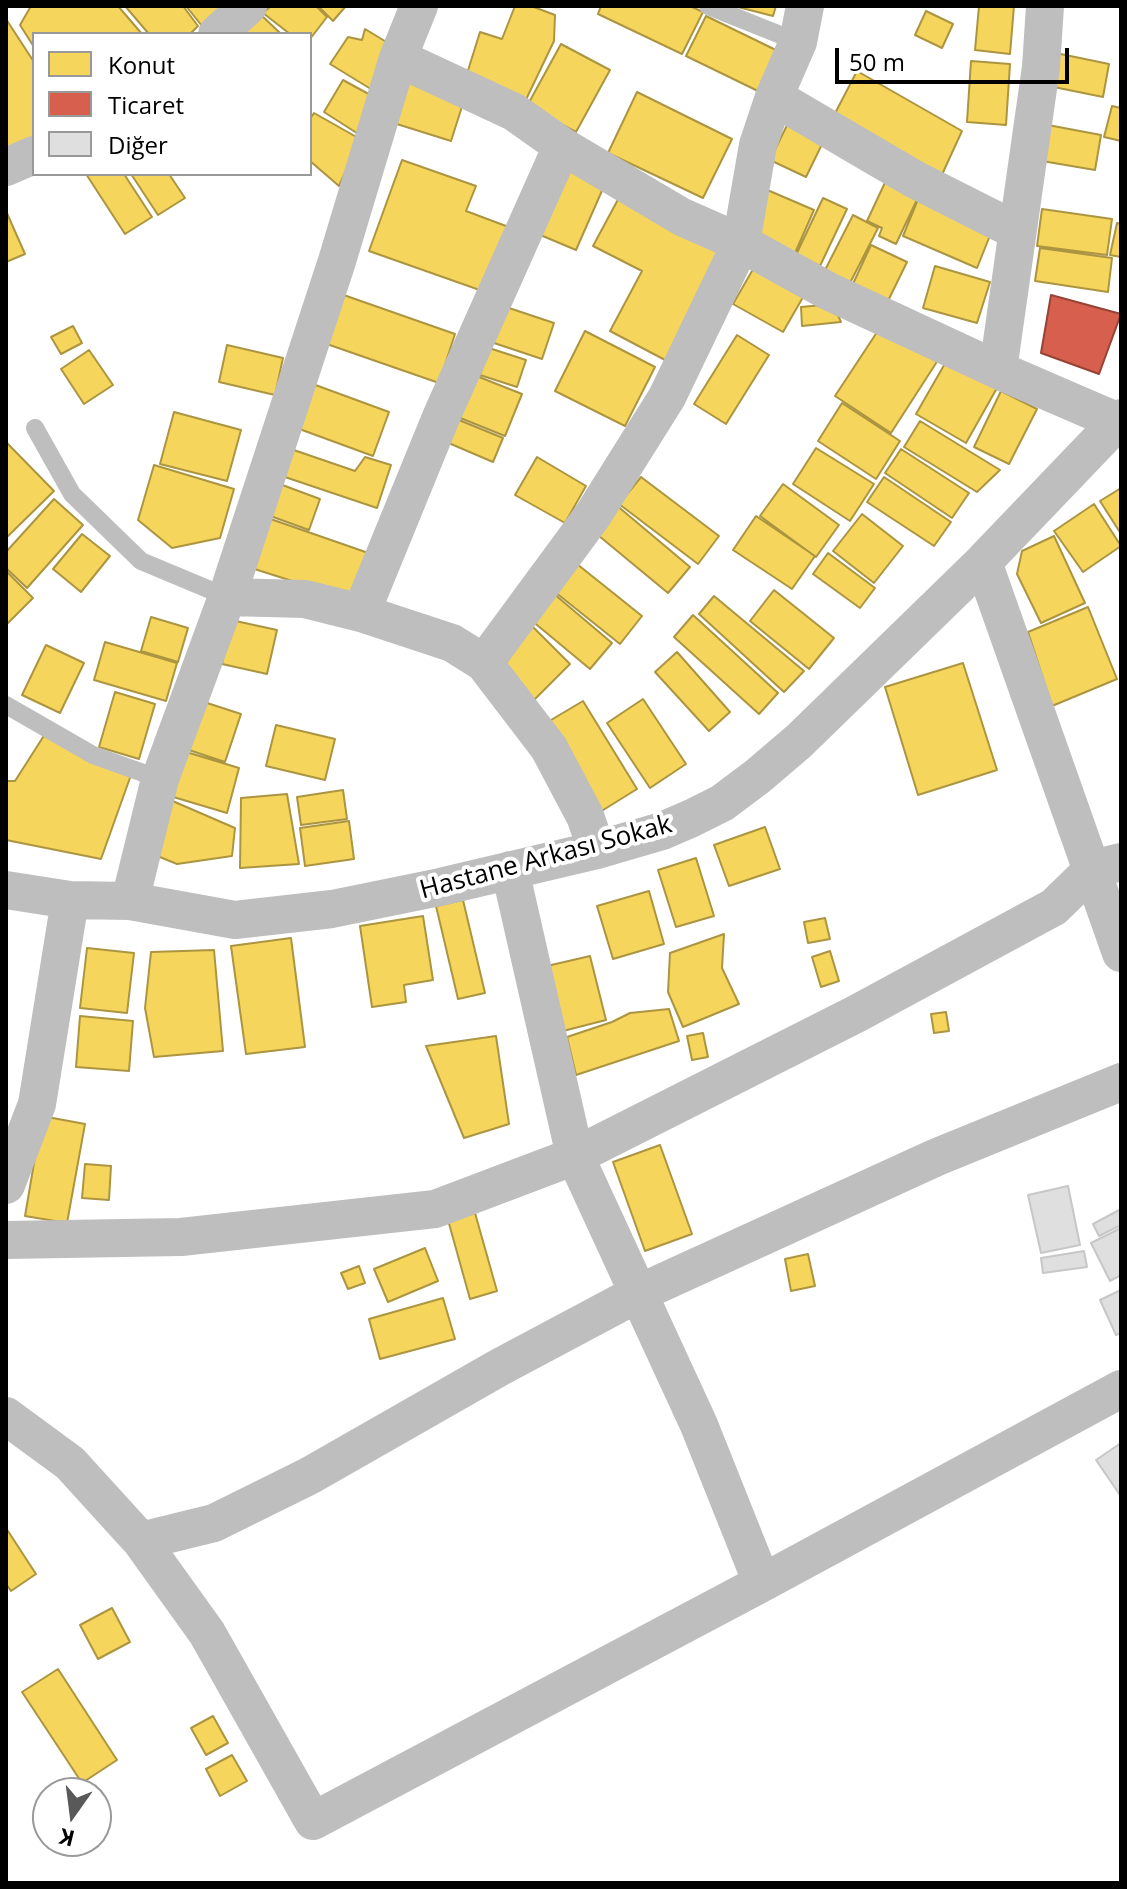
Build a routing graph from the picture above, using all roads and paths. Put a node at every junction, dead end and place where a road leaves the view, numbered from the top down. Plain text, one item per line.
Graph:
1 (248, 6) edge
2 (419, 6) edge
3 (708, 6) edge
4 (1045, 6) edge
5 (802, 24) edge
6 (219, 32) edge
7 (398, 58) junction
8 (774, 97) junction
9 (562, 146) junction
10 (32, 156) edge
11 (6, 167) edge
12 (1017, 231) junction
13 (741, 243) junction
14 (998, 370) junction
15 (1120, 414) edge
16 (35, 428) dead end
17 (983, 562) junction
18 (227, 597) junction
19 (361, 613) junction
20 (484, 663) junction
21 (6, 705) edge
22 (160, 779) junction
23 (597, 850) junction
24 (1107, 866) edge
25 (510, 870) junction
26 (6, 890) edge
27 (70, 900) junction
28 (130, 901) junction
29 (1121, 953) edge
30 (1121, 1082) edge
31 (575, 1156) junction
32 (6, 1185) edge
33 (6, 1240) edge
34 (637, 1294) junction
35 (1121, 1389) edge
36 (6, 1416) edge
37 (141, 1541) junction
38 (762, 1583) junction

1 - 6 street
2 - 7 street
3 - 5 lane
4 - 12 street
5 - 8 street
7 - 9 street
7 - 18 street
8 - 12 street
8 - 13 street
9 - 13 street
9 - 19 street
10 - 11 street
12 - 14 street
13 - 14 street
13 - 20 street
14 - 15 street
15 - 17 street, Hastane Arkası Sokak
16 - 18 lane
17 - 23 street, Hastane Arkası Sokak
17 - 24 street
18 - 19 street
18 - 22 street
19 - 20 street
20 - 23 street
21 - 22 lane
22 - 28 street
23 - 25 street, Hastane Arkası Sokak
24 - 29 street
24 - 31 street
25 - 28 street, Hastane Arkası Sokak
25 - 31 street
26 - 27 street, Hastane Arkası Sokak
27 - 28 street, Hastane Arkası Sokak
27 - 32 street
30 - 34 street
31 - 33 street
31 - 34 street
34 - 37 street
34 - 38 street
35 - 38 street
36 - 37 street
37 - 38 street

